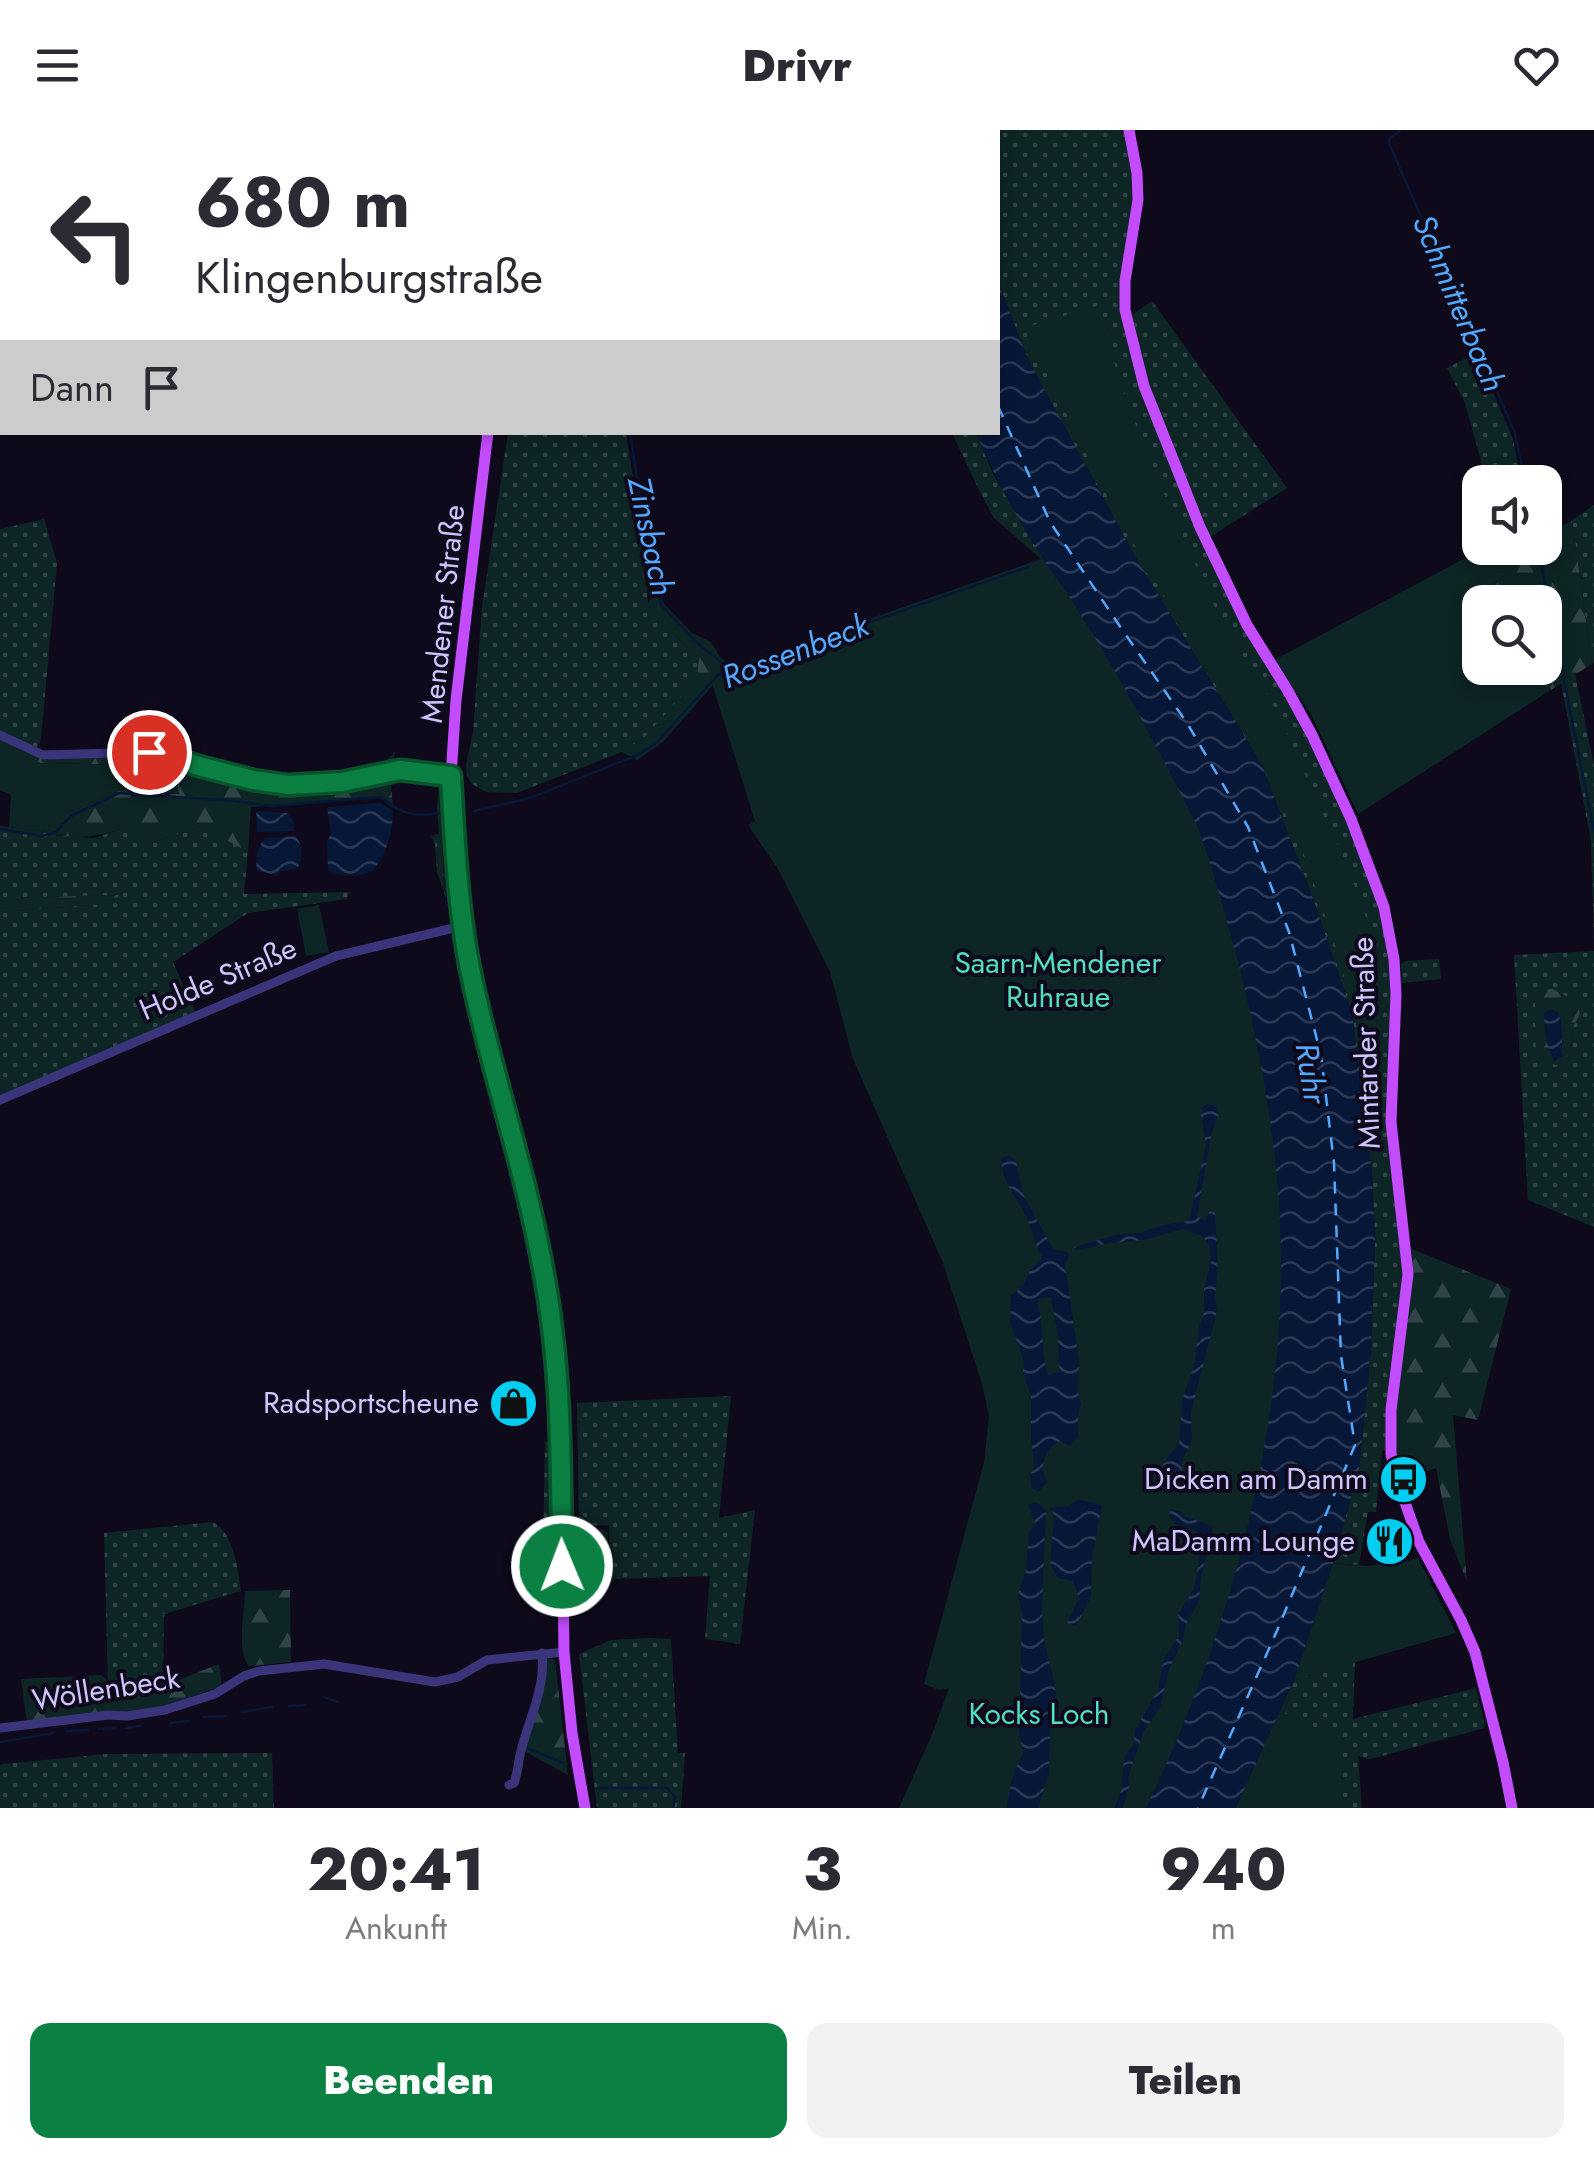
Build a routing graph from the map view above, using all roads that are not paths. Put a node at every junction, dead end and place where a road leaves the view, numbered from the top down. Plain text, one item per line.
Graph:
1 (1129, 130) edge
2 (488, 435) edge
3 (0, 735) edge
4 (451, 776) junction
5 (462, 926) junction
6 (0, 1100) edge
7 (564, 1652) junction
8 (542, 1653) junction
9 (0, 1728) edge
10 (510, 1785) dead end
11 (585, 1808) edge
12 (1512, 1808) edge

1 - 12 main road, Mintarder Straße
2 - 4 main road, Mendener Straße
3 - 4 street
4 - 5 main road, Mendener Straße
5 - 6 street, Holde Straße
5 - 7 main road, Mendener Straße
7 - 8 street, Wöllenbeck
7 - 11 main road, Mendener Straße
8 - 9 street, Wöllenbeck
8 - 10 street

